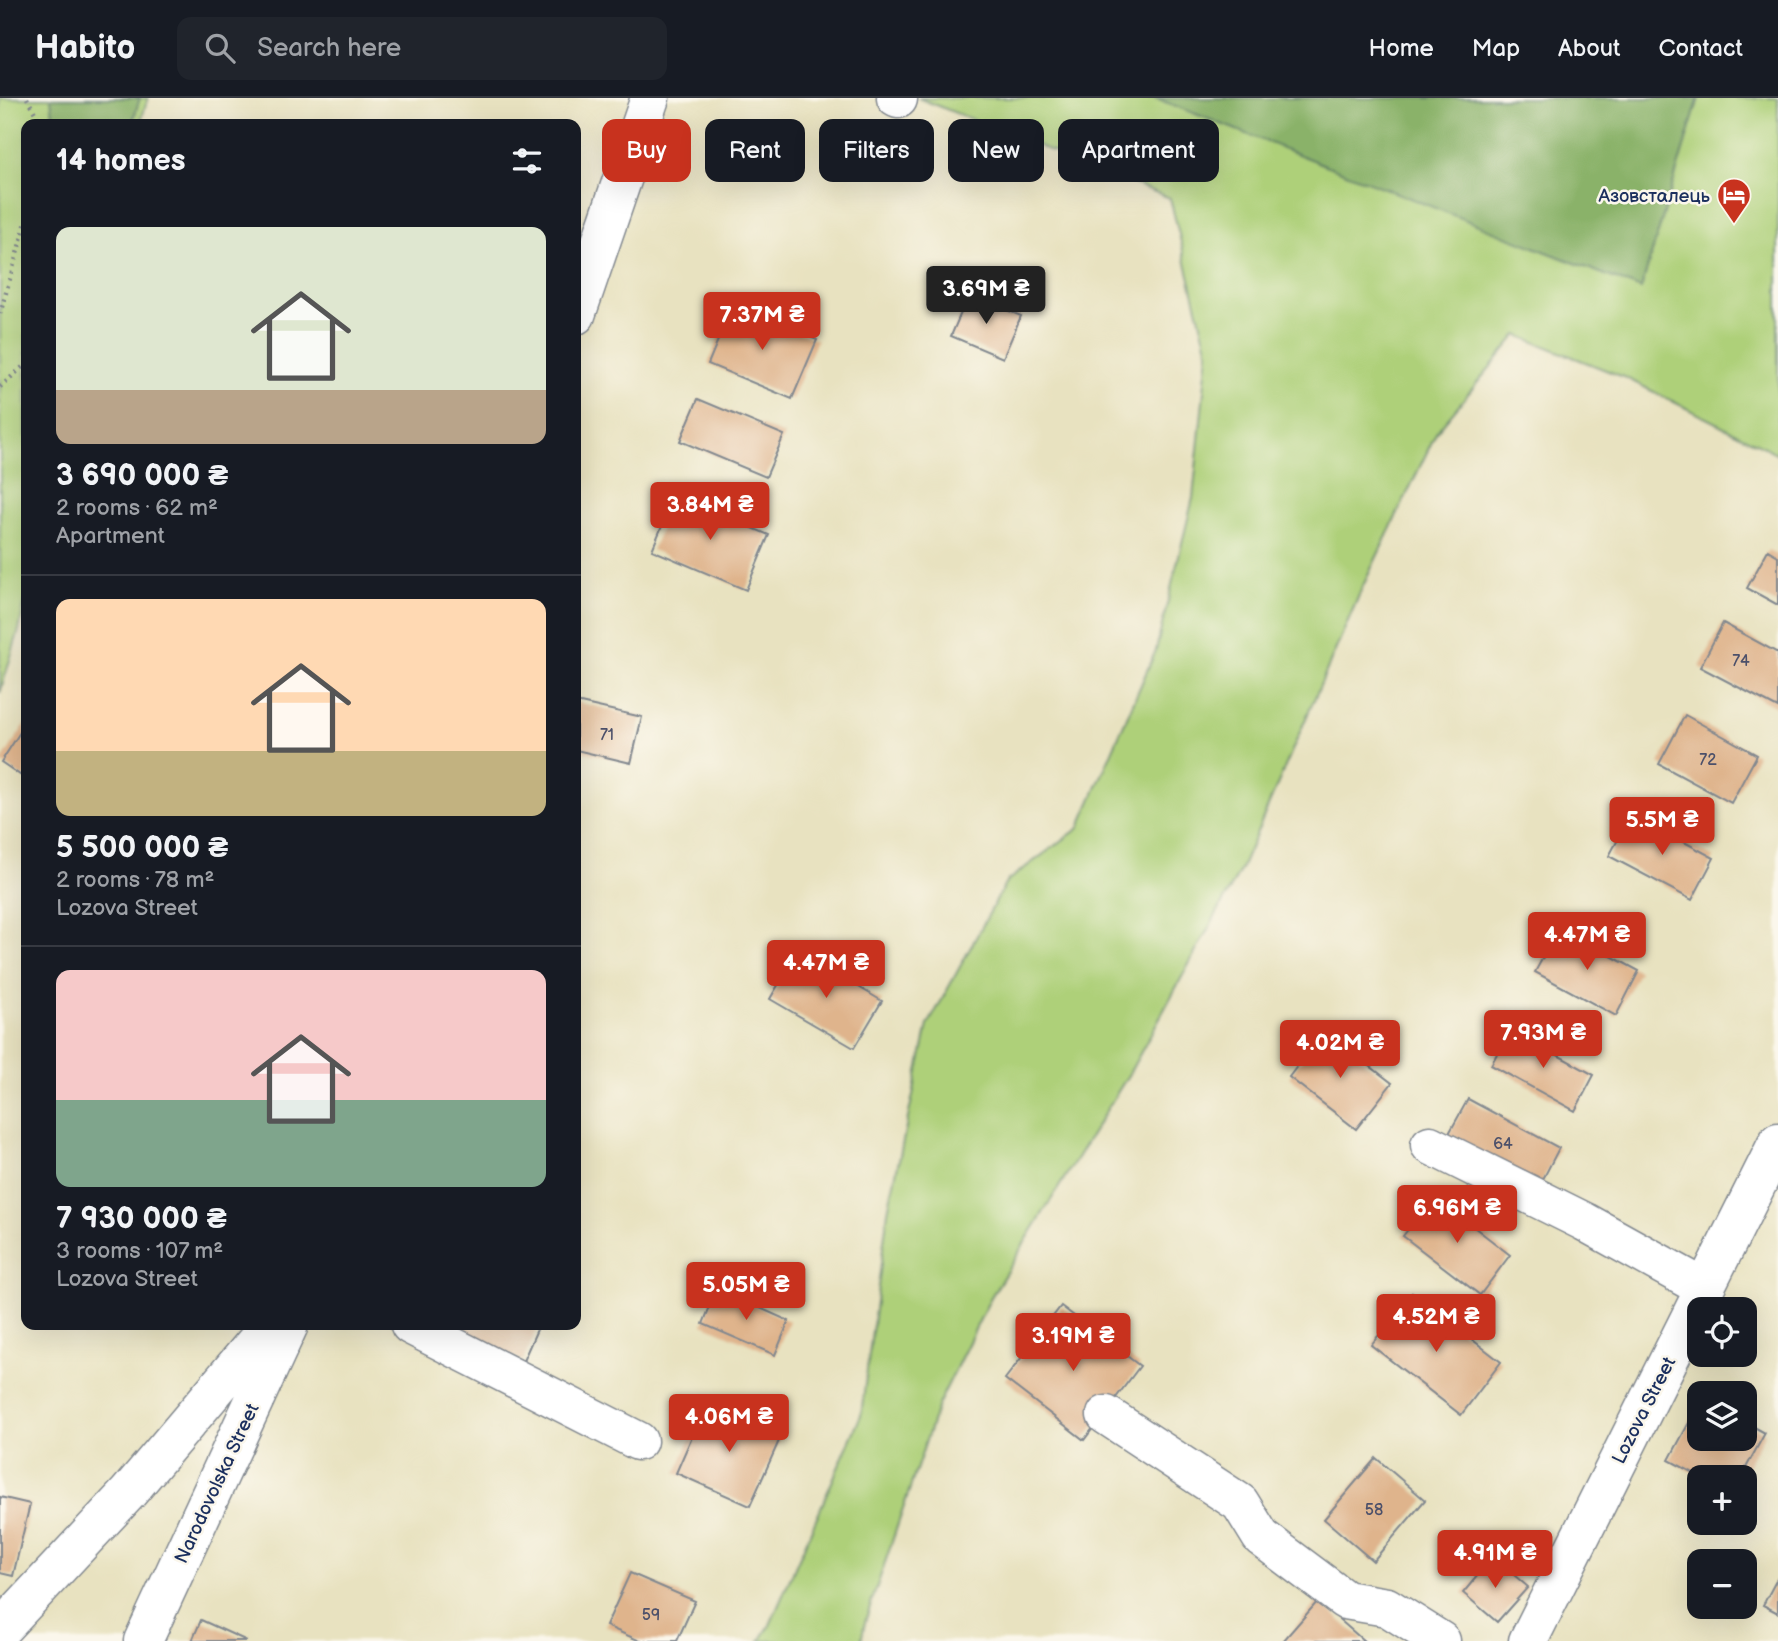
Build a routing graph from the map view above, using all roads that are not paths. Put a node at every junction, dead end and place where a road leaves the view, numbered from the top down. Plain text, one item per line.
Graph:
1 (650, 98) edge
2 (581, 300) edge
3 (1778, 1142) edge
4 (1430, 1145) dead end
5 (1704, 1288) junction
6 (266, 1330) edge
7 (287, 1330) edge
8 (420, 1330) edge
9 (1106, 1415) dead end
10 (638, 1441) dead end
11 (0, 1630) edge
12 (143, 1641) edge
13 (1441, 1641) edge
14 (1528, 1641) edge

1 - 2 street
3 - 5 street, Lozova Street
4 - 5 street
5 - 14 street, Lozova Street
6 - 11 street
7 - 12 street, Narodovolska Street
8 - 10 street
9 - 13 street

